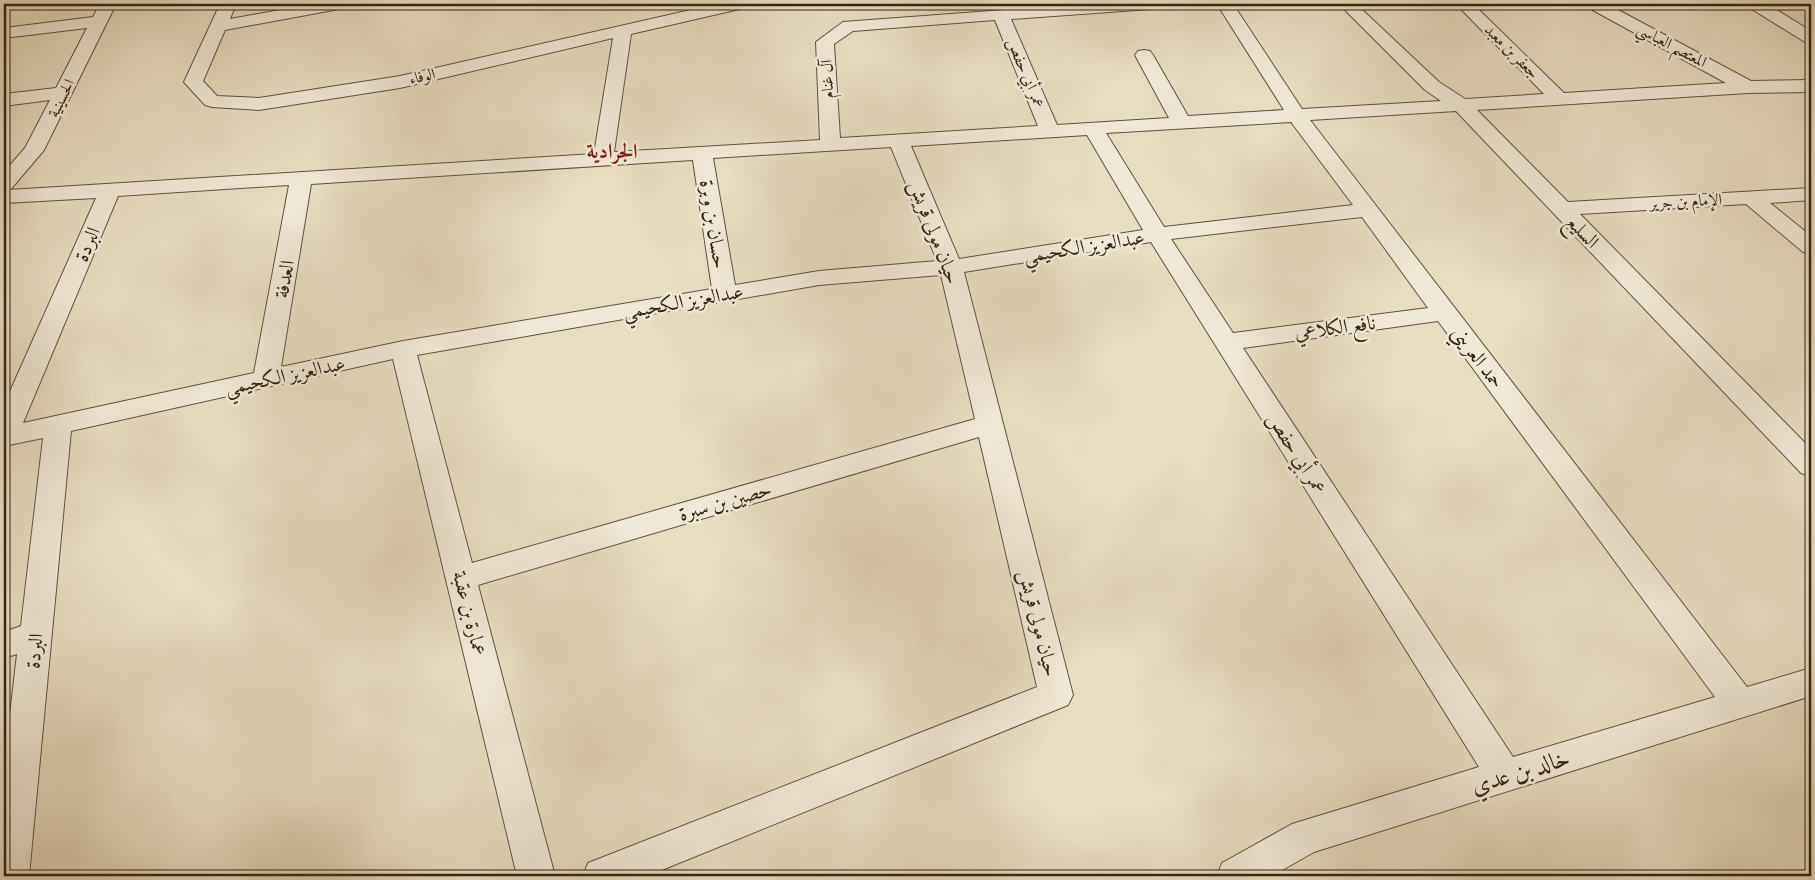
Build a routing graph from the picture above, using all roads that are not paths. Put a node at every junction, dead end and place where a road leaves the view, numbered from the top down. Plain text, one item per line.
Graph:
1 (108, 4) edge
2 (228, 4) edge
3 (339, 4) edge
4 (738, 4) edge
5 (1150, 4) edge
6 (1226, 4) edge
7 (1348, 4) edge
8 (1464, 4) edge
9 (1595, 4) edge
10 (1756, 4) edge
11 (1001, 15) junction
12 (100, 21) junction
13 (218, 26) junction
14 (623, 30) junction
15 (4, 33) edge
16 (1811, 38) edge
17 (1144, 55) dead end
18 (1748, 86) junction
19 (1811, 86) edge
20 (63, 93) junction
21 (1559, 99) junction
22 (4, 100) edge
23 (1461, 105) junction
24 (1297, 116) junction
25 (1182, 123) junction
26 (1094, 129) junction
27 (1050, 132) junction
28 (899, 141) junction
29 (830, 146) junction
30 (702, 154) junction
31 (603, 160) junction
32 (301, 179) junction
33 (4, 185) edge
34 (110, 191) junction
35 (1811, 194) edge
36 (1750, 197) junction
37 (4, 198) edge
38 (1562, 208) junction
39 (1369, 210) junction
40 (1157, 234) junction
41 (1811, 246) edge
42 (951, 267) junction
43 (725, 294) junction
44 (1445, 313) junction
45 (1225, 342) junction
46 (403, 349) junction
47 (266, 379) junction
48 (990, 424) junction
49 (58, 425) junction
50 (4, 436) edge
51 (1811, 466) edge
52 (461, 578) junction
53 (36, 634) junction
54 (4, 646) edge
55 (1811, 682) edge
56 (1740, 704) junction
57 (1504, 775) junction
58 (10, 876) edge
59 (536, 876) edge
60 (602, 876) edge
61 (1236, 876) edge

1 - 12 street, الحسينية
2 - 13 street, الوفاء
3 - 13 street
4 - 14 street, الوفاء
5 - 11 street, آل غنام
6 - 24 street, حمد العريني
7 - 23 street, السليع
8 - 21 street, جعفر بن معبد
9 - 18 street, المعتصم العباسي
10 - 16 street
11 - 27 street, عمر أبي حفص
11 - 29 street, آل غنام
12 - 15 street
12 - 20 street, الحسينية
13 - 14 street, الوفاء
14 - 31 street
17 - 25 street
18 - 19 street
18 - 21 street
20 - 22 street
20 - 33 street, الحسينية
21 - 23 street
23 - 24 street
23 - 38 street, السليع
24 - 25 street
24 - 39 street, حمد العريني
25 - 26 street
26 - 27 street
26 - 40 street, عمر أبي حفص
27 - 28 street
28 - 29 street
28 - 42 street, حيان مولى قريش
29 - 30 street
30 - 31 street
30 - 43 street, حسان بن وبرة
31 - 32 street
32 - 34 street
32 - 47 street, العدفة
34 - 37 street
34 - 50 street, البردة
35 - 36 street, الإمام بن جرير
36 - 38 street, الإمام بن جرير
36 - 41 street
38 - 51 street, السليع
39 - 40 street, عبدالعزيز الكحيمي
39 - 44 street, حمد العريني
40 - 42 street, عبدالعزيز الكحيمي
40 - 45 street, عمر أبي حفص
42 - 43 street, عبدالعزيز الكحيمي
42 - 48 street, حيان مولى قريش
43 - 46 street, عبدالعزيز الكحيمي
44 - 45 street, نافع الكلاعي
44 - 56 street, حمد العريني
45 - 57 street, عمر أبي حفص
46 - 47 street, عبدالعزيز الكحيمي
46 - 52 street, عمارة بن عقبة
47 - 49 street, عبدالعزيز الكحيمي
48 - 52 street, حصين بن سبرة
48 - 60 street, حيان مولى قريش
49 - 50 street, عبدالعزيز الكحيمي
49 - 53 street, البردة
52 - 59 street, عمارة بن عقبة
53 - 54 street
53 - 58 street, البردة
55 - 56 street, خالد بن عدي
56 - 57 street, خالد بن عدي
57 - 61 street, خالد بن عدي

